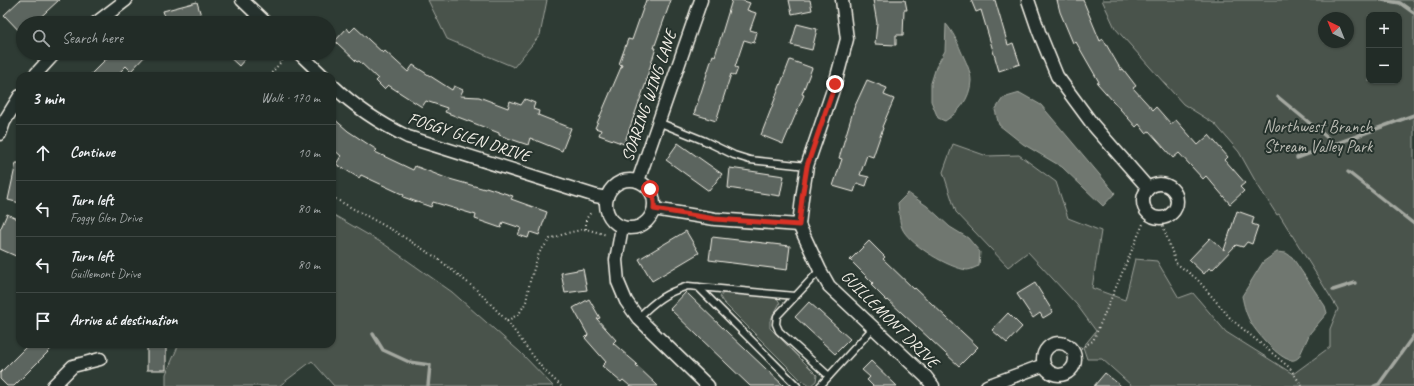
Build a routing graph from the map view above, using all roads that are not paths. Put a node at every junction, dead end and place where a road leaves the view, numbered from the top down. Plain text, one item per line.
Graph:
1 (126, 0) edge
2 (242, 0) edge
3 (701, 0) edge
4 (842, 0) edge
5 (1028, 0) edge
6 (105, 16) edge
7 (259, 16) edge
8 (49, 60) edge
9 (306, 60) edge
10 (38, 72) edge
11 (319, 72) edge
12 (336, 89) edge
13 (16, 102) edge
14 (658, 122) junction
15 (0, 134) edge
16 (807, 166) junction
17 (638, 181) junction
18 (1148, 188) junction
19 (607, 198) junction
20 (654, 209) junction
21 (799, 225) junction
22 (622, 227) junction
23 (820, 270) junction
24 (698, 287) junction
25 (795, 296) junction
26 (638, 318) junction
27 (873, 328) junction
28 (100, 359) dead end
29 (1044, 364) junction
30 (829, 376) junction
31 (53, 386) edge
32 (708, 386) edge
33 (797, 386) edge
34 (820, 386) edge
35 (933, 386) edge
36 (987, 386) edge

1 - 6 street
2 - 7 street
3 - 14 street, SOARING WING LANE
4 - 16 street
5 - 18 street
8 - 10 street
9 - 11 street
12 - 19 street, FOGGY GLEN DRIVE
13 - 15 street
14 - 16 lane
14 - 17 street, SOARING WING LANE
16 - 21 street
17 - 19 street
17 - 20 street
18 - 18 street
19 - 22 street
20 - 21 street
20 - 22 street
21 - 23 street, GUILLEMONT DRIVE
22 - 26 street
23 - 25 lane
23 - 27 street, GUILLEMONT DRIVE
24 - 25 lane
24 - 26 lane
24 - 33 lane
25 - 30 lane
26 - 32 street
27 - 30 lane
27 - 35 street, GUILLEMONT DRIVE
28 - 31 street
29 - 29 street
29 - 36 street
30 - 34 lane

